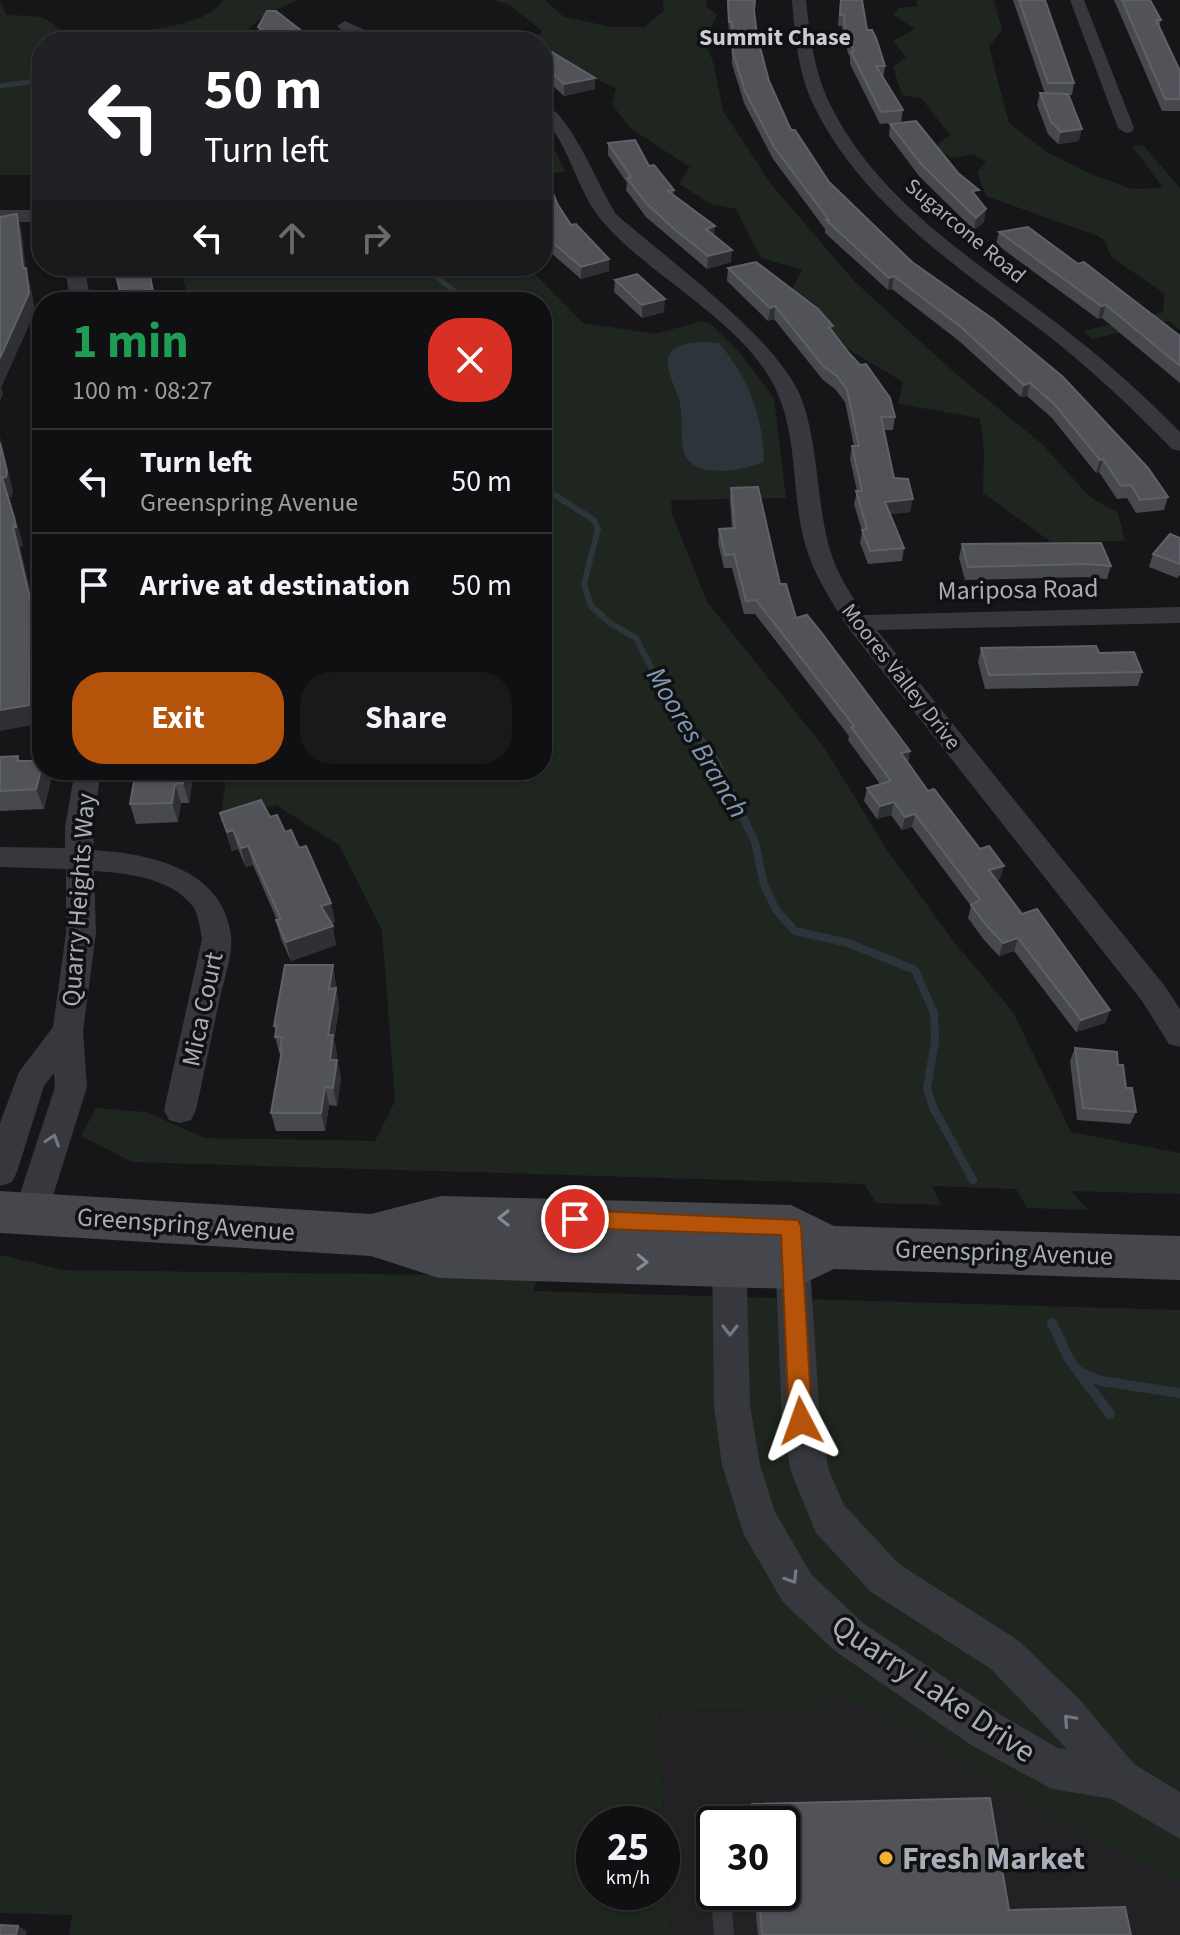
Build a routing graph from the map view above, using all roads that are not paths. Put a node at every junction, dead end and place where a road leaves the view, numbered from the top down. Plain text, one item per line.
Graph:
1 (799, 0) edge
2 (1077, 0) edge
3 (345, 26) dead end
4 (357, 32) edge
5 (552, 118) edge
6 (1126, 128) dead end
7 (0, 216) edge
8 (32, 216) edge
9 (1180, 444) edge
10 (1180, 615) edge
11 (858, 623) junction
12 (86, 780) edge
13 (0, 857) edge
14 (80, 862) junction
15 (68, 1031) junction
16 (1180, 1035) edge
17 (180, 1110) dead end
18 (0, 1172) edge
19 (15, 1214) edge
20 (729, 1244) junction
21 (804, 1247) junction
22 (1180, 1258) edge
23 (1119, 1779) junction
24 (1180, 1817) edge
25 (722, 1910) edge
26 (724, 1935) edge

1 - 9 street, Sugarcone Road
2 - 6 street
3 - 4 street
5 - 11 street, Moores Valley Drive
7 - 8 street
10 - 11 street, Mariposa Road
11 - 16 street, Moores Valley Drive
12 - 14 street, Quarry Heights Way
13 - 14 street, Mica Court
14 - 15 street, Quarry Heights Way
14 - 17 street, Mica Court
15 - 18 street, Quarry Heights Way
19 -> 15 street, Quarry Heights Way
19 - 20 main road, Greenspring Avenue
20 - 21 main road, Greenspring Avenue
20 -> 23 street, Quarry Lake Drive
21 - 22 main road, Greenspring Avenue
23 -> 21 street, Quarry Lake Drive
23 - 24 street, Quarry Lake Drive
25 - 26 lane

